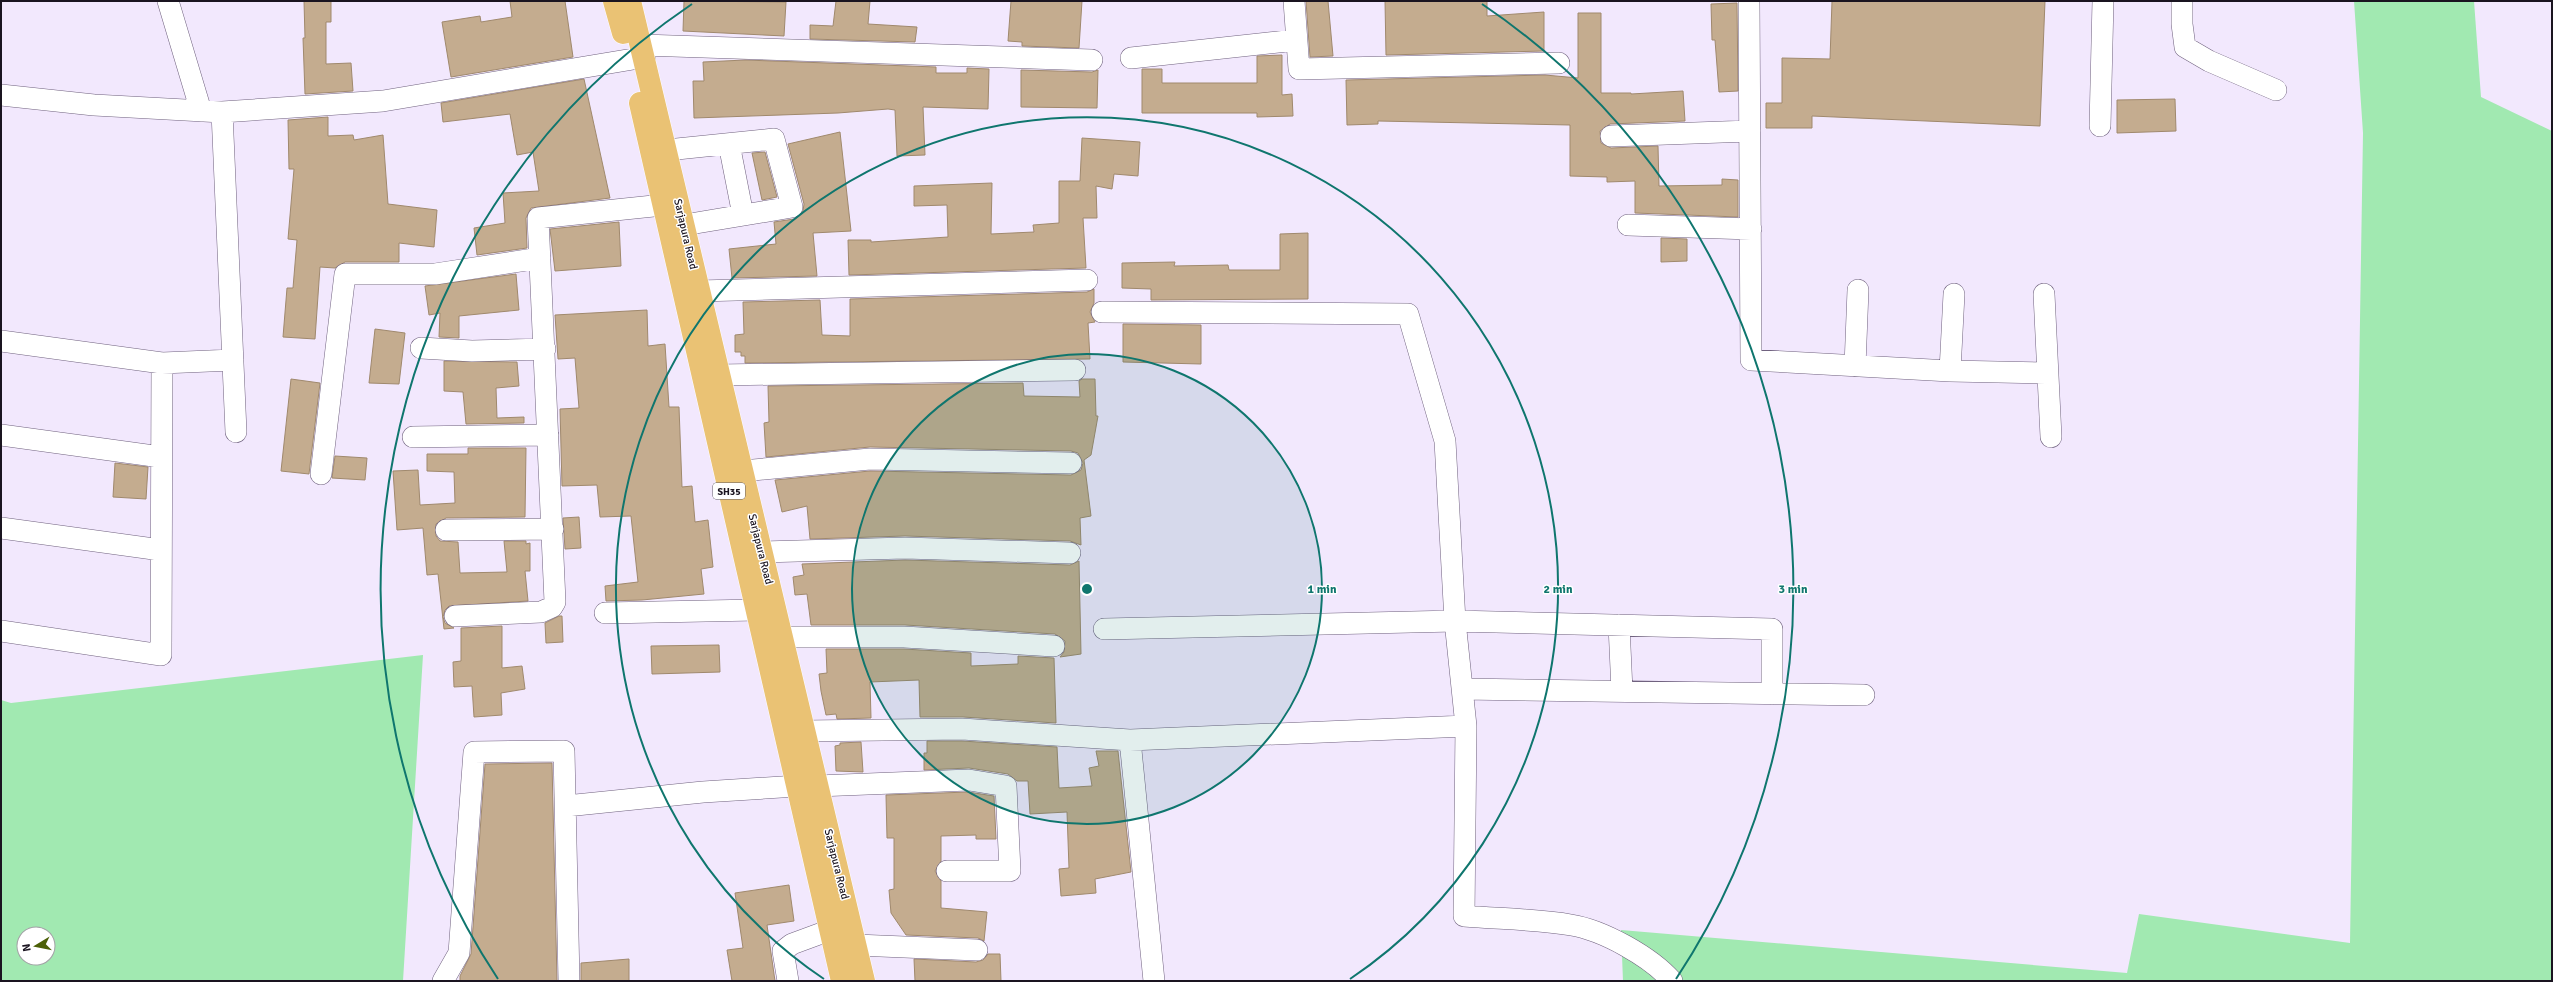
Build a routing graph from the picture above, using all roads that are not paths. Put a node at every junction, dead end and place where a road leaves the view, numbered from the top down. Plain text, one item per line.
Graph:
1 (168, 1) edge
2 (614, 1) edge
3 (630, 1) edge
4 (1294, 1) edge
5 (1749, 1) edge
6 (2102, 1) edge
7 (2182, 1) edge
8 (1296, 40) junction
9 (639, 53) junction
10 (1131, 58) dead end
11 (1092, 60) dead end
12 (1559, 63) dead end
13 (2276, 90) dead end
14 (1, 95) edge
15 (201, 111) junction
16 (222, 112) junction
17 (2100, 126) dead end
18 (1750, 131) junction
19 (1611, 136) dead end
20 (728, 144) junction
21 (666, 150) junction
22 (663, 204) junction
23 (743, 215) junction
24 (1628, 225) dead end
25 (1752, 229) junction
26 (681, 236) junction
27 (540, 258) junction
28 (1087, 280) dead end
29 (1858, 290) dead end
30 (699, 291) junction
31 (1954, 294) dead end
32 (2044, 294) dead end
33 (1102, 312) dead end
34 (1, 341) edge
35 (421, 348) dead end
36 (545, 349) junction
37 (233, 360) junction
38 (162, 363) junction
39 (1855, 366) junction
40 (1075, 370) dead end
41 (1950, 371) junction
42 (2046, 373) junction
43 (719, 375) junction
44 (718, 407) junction
45 (236, 432) dead end
46 (1, 435) edge
47 (548, 435) junction
48 (413, 437) dead end
49 (2051, 437) dead end
50 (161, 456) junction
51 (1072, 463) dead end
52 (742, 471) junction
53 (322, 474) dead end
54 (1, 528) edge
55 (553, 529) junction
56 (446, 530) dead end
57 (161, 550) junction
58 (762, 552) junction
59 (1070, 553) dead end
60 (756, 610) junction
61 (605, 613) dead end
62 (455, 616) dead end
63 (1455, 621) junction
64 (1619, 625) junction
65 (1104, 629) dead end
66 (1, 631) edge
67 (782, 637) junction
68 (1054, 646) dead end
69 (1463, 689) junction
70 (1622, 691) junction
71 (1772, 694) junction
72 (1864, 695) dead end
73 (1466, 726) junction
74 (799, 737) junction
75 (1130, 740) junction
76 (807, 786) junction
77 (566, 806) junction
78 (947, 871) dead end
79 (830, 930) junction
80 (854, 934) junction
81 (977, 950) dead end
82 (443, 981) edge
83 (569, 981) edge
84 (788, 981) edge
85 (842, 981) edge
86 (864, 981) edge
87 (1154, 981) edge
88 (1672, 981) edge

1 - 15 street
2 - 9 main road, Sarjapura Road / SH35
3 - 9 main road, Sarjapura Road
4 - 8 street
5 - 18 street
6 - 17 street
7 - 13 street
8 - 10 street
8 - 12 street
9 - 11 street
9 - 16 street
9 - 21 main road, Sarjapura Road
9 - 22 main road, Sarjapura Road / SH35
14 - 15 street
15 - 16 street
16 - 37 street
18 - 19 street
18 - 25 street
20 - 21 street
20 - 23 street
20 - 23 street
21 - 26 main road, Sarjapura Road
22 - 26 main road, Sarjapura Road / SH35
22 - 27 street
23 - 26 street
24 - 25 street
25 - 39 street
26 - 30 main road, Sarjapura Road
26 - 44 main road, Sarjapura Road / SH35
27 - 36 street
27 - 53 street
28 - 30 street
29 - 39 street
30 - 43 main road, Sarjapura Road
31 - 41 street
32 - 42 street
33 - 63 street
34 - 38 street
35 - 36 street
36 - 47 street
37 - 38 street
37 - 45 street
38 - 50 street
39 - 41 street
40 - 43 street
41 - 42 street
42 - 49 street
43 - 44 main road, Sarjapura Road
44 - 52 main road, Sarjapura Road
44 - 60 main road, Sarjapura Road / SH35
46 - 50 street
47 - 48 street
47 - 55 street
50 - 57 street
51 - 52 street
52 - 58 main road, Sarjapura Road
54 - 57 street
55 - 56 street
55 - 62 street
57 - 66 street
58 - 59 street
58 - 67 main road, Sarjapura Road
60 - 61 street
60 - 74 main road, Sarjapura Road / SH35
63 - 64 street
63 - 65 street
63 - 69 street
64 - 70 street
64 - 71 street
67 - 68 street
67 - 74 main road, Sarjapura Road
69 - 70 street
69 - 73 street
70 - 71 street
71 - 72 street
73 - 75 street
73 - 88 street
74 - 75 street
74 - 76 main road, Sarjapura Road / SH35
75 - 87 street
76 - 77 street
76 - 78 street
76 - 79 main road, Sarjapura Road / SH35
76 - 80 main road, Sarjapura Road
77 - 82 street
77 - 83 street
79 - 80 main road
79 - 84 street
79 - 85 main road, Sarjapura Road / SH35
80 - 81 street
80 - 86 main road, Sarjapura Road

